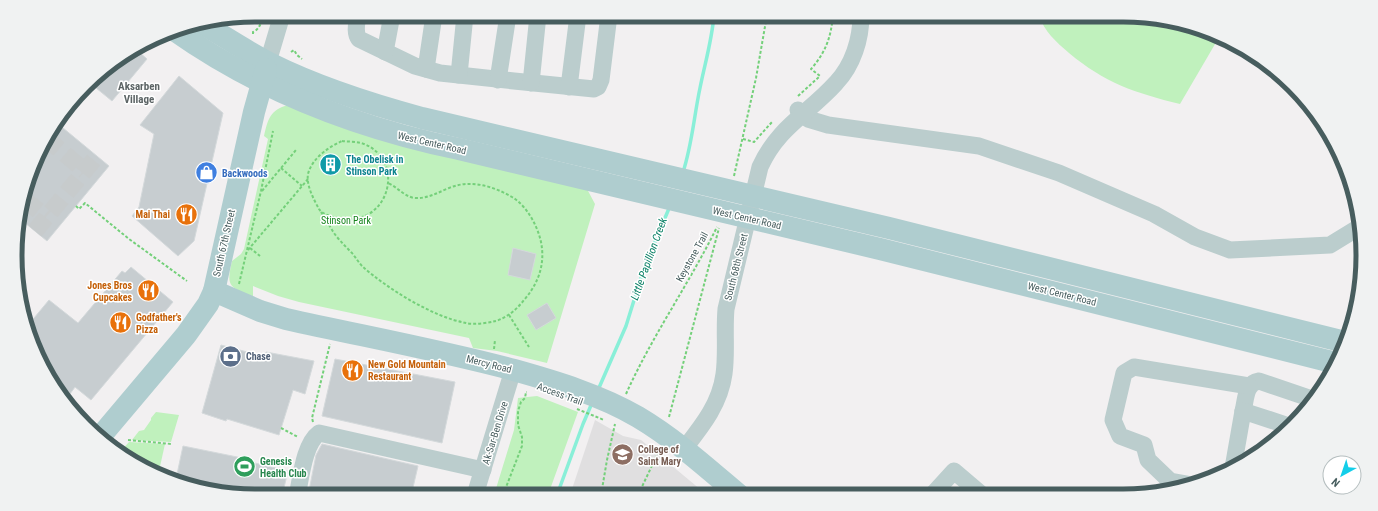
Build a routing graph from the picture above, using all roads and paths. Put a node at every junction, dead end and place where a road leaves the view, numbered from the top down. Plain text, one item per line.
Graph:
1 (261, 22) edge
2 (280, 22) edge
3 (357, 22) edge
4 (391, 22) edge
5 (433, 22) edge
6 (464, 22) edge
7 (507, 22) edge
8 (537, 22) edge
9 (577, 22) edge
10 (608, 22) edge
11 (766, 22) edge
12 (833, 22) edge
13 (860, 22) edge
14 (207, 27) edge
15 (180, 34) edge
16 (253, 34) dead end
17 (385, 52) junction
18 (426, 69) junction
19 (265, 72) junction
20 (459, 75) junction
21 (498, 80) junction
22 (531, 83) junction
23 (569, 87) junction
24 (799, 107) junction
25 (772, 122) dead end
26 (273, 131) dead end
27 (743, 139) junction
28 (296, 150) dead end
29 (281, 168) junction
30 (309, 178) junction
31 (732, 181) dead end
32 (388, 183) junction
33 (302, 186) junction
34 (261, 191) junction
35 (76, 206) dead end
36 (321, 212) junction
37 (1355, 230) edge
38 (249, 247) junction
39 (260, 256) dead end
40 (187, 281) dead end
41 (237, 289) dead end
42 (214, 291) junction
43 (509, 315) junction
44 (334, 329) junction
45 (495, 340) dead end
46 (1340, 341) edge
47 (529, 347) dead end
48 (493, 352) dead end
49 (1331, 362) edge
50 (513, 370) junction
51 (1249, 386) junction
52 (532, 392) dead end
53 (625, 397) dead end
54 (1308, 398) edge
55 (574, 407) dead end
56 (1243, 411) junction
57 (617, 419) dead end
58 (616, 424) dead end
59 (1284, 424) edge
60 (104, 433) edge
61 (665, 434) junction
62 (314, 437) junction
63 (128, 440) dead end
64 (172, 444) dead end
65 (684, 449) junction
66 (1234, 461) edge
67 (483, 470) junction
68 (1178, 482) edge
69 (299, 489) edge
70 (477, 489) edge
71 (505, 489) edge
72 (602, 489) edge
73 (641, 489) edge
74 (732, 489) edge
75 (942, 489) edge
76 (975, 489) edge

1 - 16 path
2 - 19 street, South 67th Street
3 - 17 street
4 - 17 street
5 - 18 street
6 - 20 street
7 - 21 street
8 - 22 street
9 - 23 street
10 - 23 street
11 - 27 path
12 - 24 path
13 - 24 street, South 68th Street
14 - 19 main road, West Center Road
15 - 19 main road, West Center Road
17 - 18 street
18 - 20 street
19 - 42 main road, South 67th Street
19 - 46 main road, West Center Road
19 - 49 main road, West Center Road
20 - 21 street
21 - 22 street
22 - 23 street
24 - 37 street
24 - 65 street, South 68th Street
25 - 27 path
26 - 34 path
27 - 31 path
28 - 29 path
29 - 33 path
29 - 34 path
30 - 32 path
30 - 33 path
30 - 36 path
32 - 36 path
32 - 43 path
33 - 38 path
34 - 38 path
35 - 40 path
36 - 43 path
38 - 39 path
38 - 41 path
42 - 44 main road, Mercy Road
42 - 60 main road, South 67th Street
43 - 47 path
44 - 50 main road, Mercy Road
44 - 62 path
45 - 48 path
50 - 61 main road, Mercy Road
50 - 67 street, Ak-Sar-Ben Drive
51 - 54 street
51 - 56 street
51 - 68 street
52 - 71 path, Access Trail
53 - 61 path, Keystone Trail
55 - 58 path, Access Trail
56 - 59 street
56 - 66 street
57 - 72 path
61 - 65 main road, Mercy Road
61 - 73 path
62 - 67 street
62 - 69 street
63 - 64 path
65 - 74 main road, Mercy Road
67 - 70 street, Ak-Sar-Ben Drive
75 - 76 street

